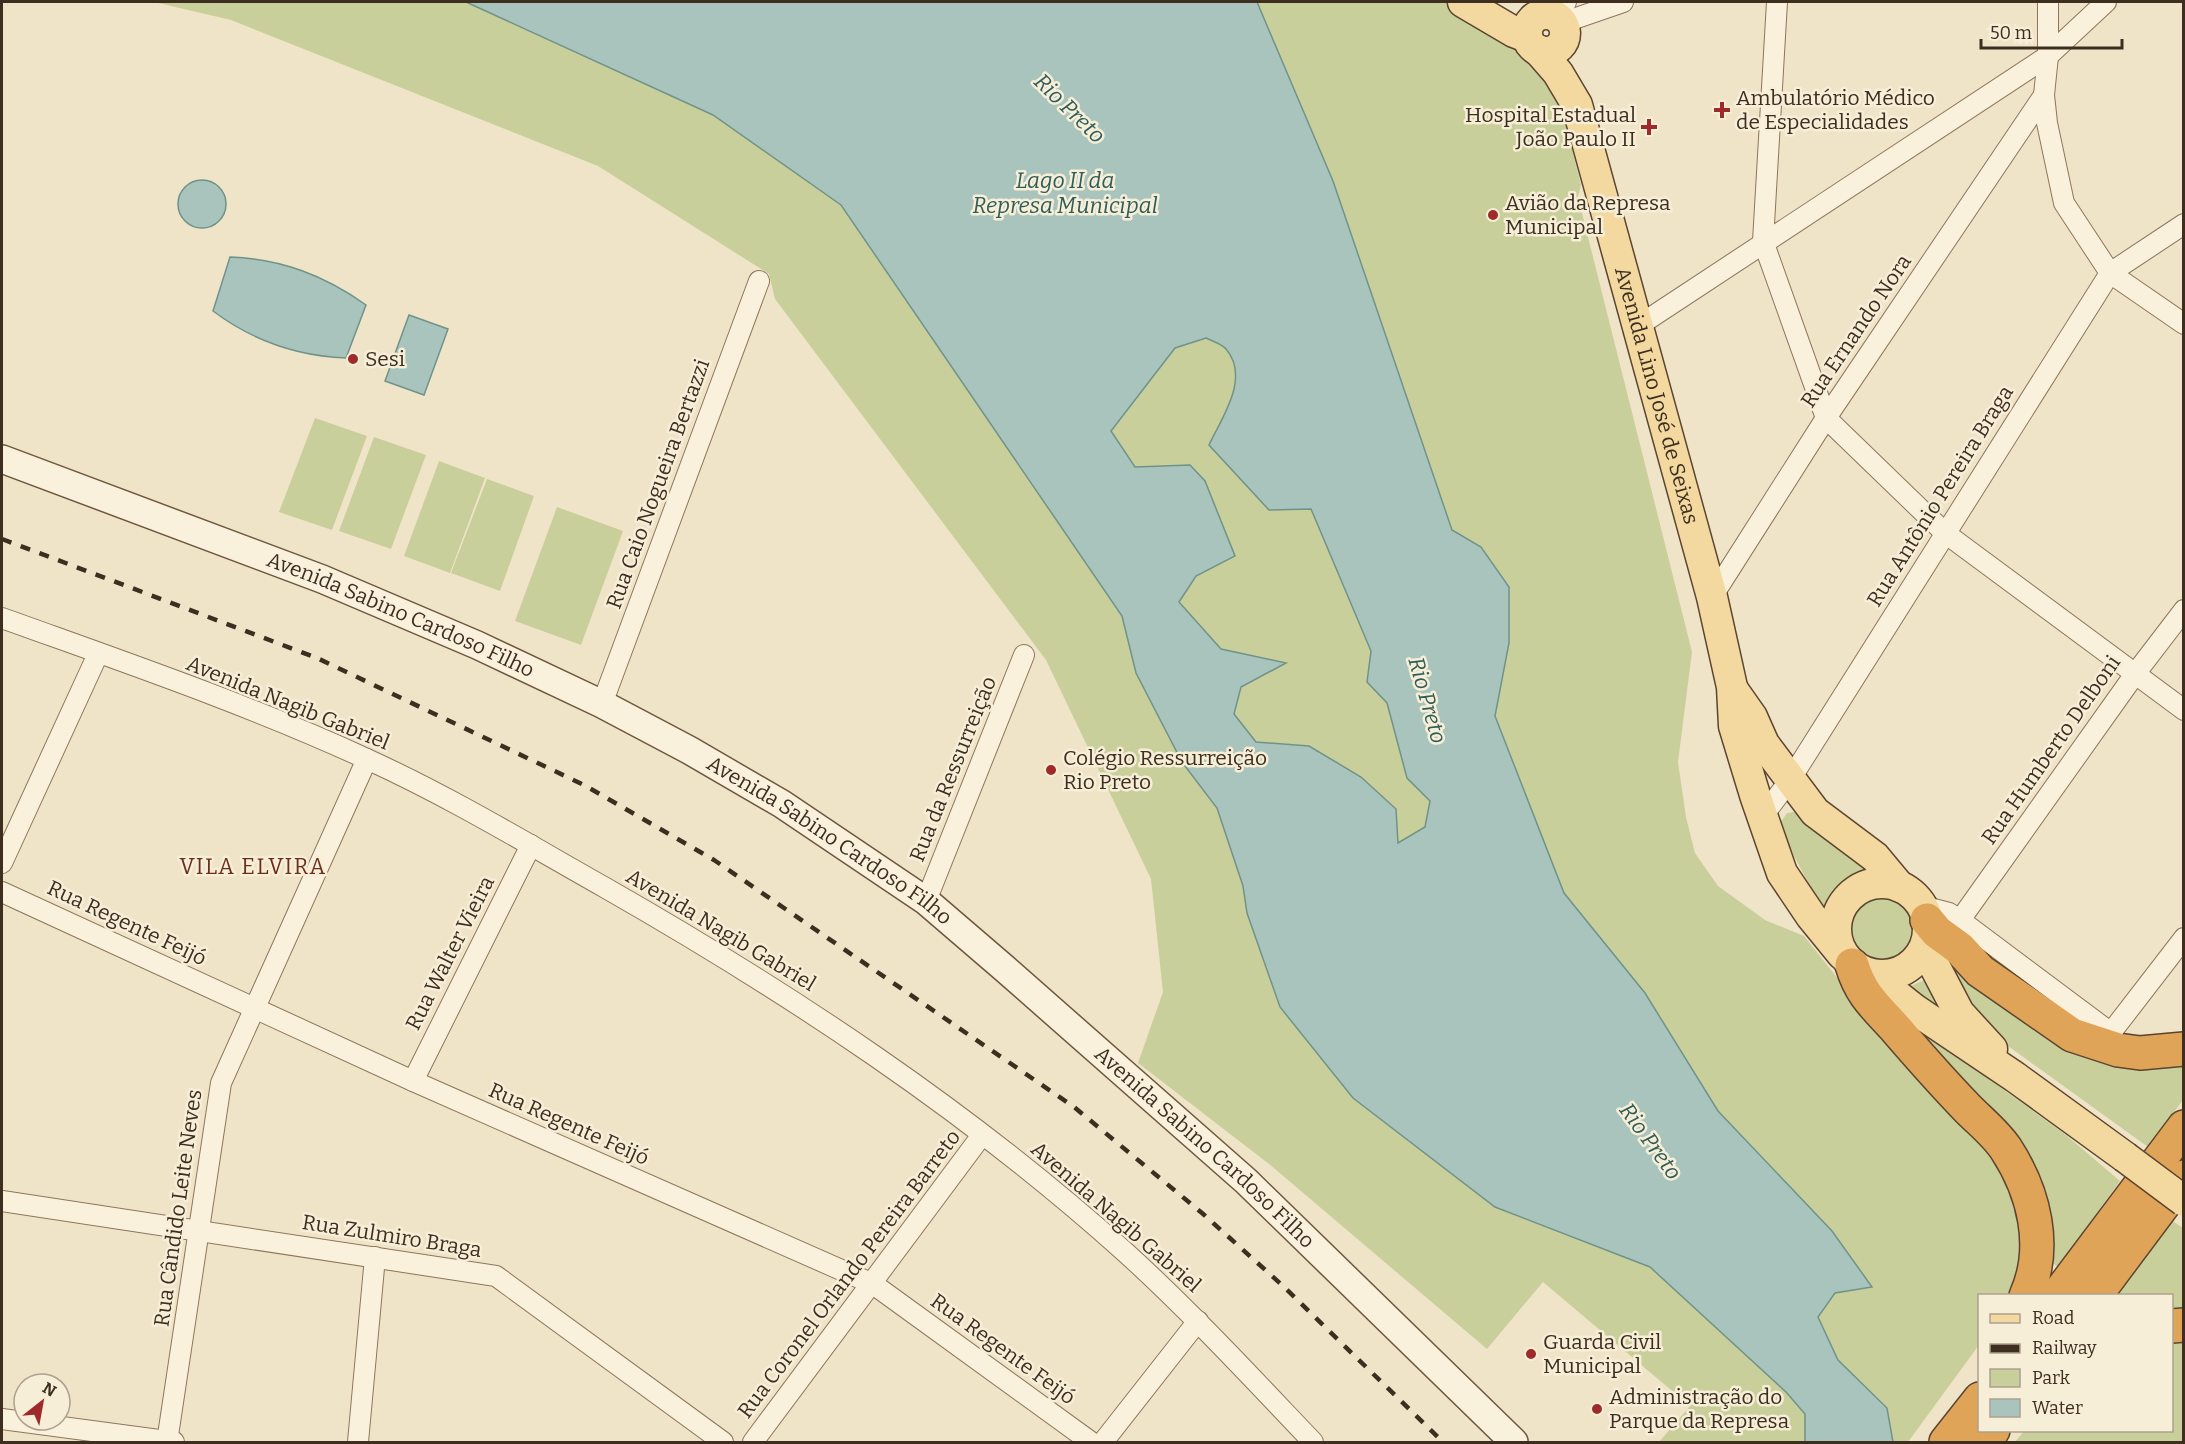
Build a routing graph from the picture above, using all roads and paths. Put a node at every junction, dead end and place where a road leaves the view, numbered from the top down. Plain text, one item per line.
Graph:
1 (1463, 2) edge
2 (1497, 2) edge
3 (1623, 2) edge
4 (1777, 2) edge
5 (2049, 2) edge
6 (2106, 2) edge
7 (1549, 23) edge
8 (2048, 56) junction
9 (2044, 95) junction
10 (2184, 224) edge
11 (1763, 241) junction
12 (2110, 273) junction
13 (759, 281) dead end
14 (2184, 324) edge
15 (1638, 326) junction
16 (1826, 418) junction
17 (2, 459) edge
18 (1945, 533) junction
19 (1712, 597) junction
20 (2184, 610) edge
21 (2, 618) edge
22 (98, 654) junction
23 (1024, 655) dead end
24 (2134, 674) junction
25 (1732, 687) junction
26 (602, 704) junction
27 (2184, 710) edge
28 (367, 759) junction
29 (1790, 780) junction
30 (1762, 816) junction
31 (531, 845) junction
32 (2, 863) edge
33 (2, 892) edge
34 (926, 901) junction
35 (1919, 914) junction
36 (1960, 920) junction
37 (2184, 938) edge
38 (1855, 964) junction
39 (254, 1008) junction
40 (2106, 1039) junction
41 (2184, 1048) edge
42 (2015, 1077) junction
43 (413, 1082) junction
44 (2184, 1127) edge
45 (982, 1135) junction
46 (2184, 1177) edge
47 (2, 1201) edge
48 (2184, 1202) edge
49 (199, 1230) junction
50 (375, 1257) junction
51 (873, 1284) junction
52 (2027, 1294) edge
53 (2059, 1294) edge
54 (2097, 1294) edge
55 (1198, 1321) junction
56 (1978, 1402) edge
57 (2, 1419) edge
58 (170, 1442) edge
59 (358, 1443) edge
60 (723, 1443) edge
61 (753, 1443) edge
62 (1091, 1443) edge
63 (1103, 1443) edge
64 (1313, 1443) edge
65 (1514, 1443) edge
66 (1946, 1443) edge

1 - 7 main road, Avenida Lino José de Seixas
2 - 7 main road, Avenida Lino José de Seixas
3 - 7 street
4 - 11 street
5 - 8 street
6 - 8 street
7 - 15 main road, Avenida Lino José de Seixas
8 - 9 street
8 - 11 street
9 - 12 street
9 - 16 street, Rua Ernando Nora
10 - 12 street, Rua Antônio Pereira Braga
11 - 15 street
11 - 16 street
12 - 14 street
12 - 18 street, Rua Antônio Pereira Braga
13 - 26 street, Rua Caio Nogueira Bertazzi
15 - 19 main road, Avenida Lino José de Seixas
16 - 18 street
16 - 19 street, Rua Ernando Nora
17 - 26 main road, Avenida Sabino Cardoso Filho
18 - 24 street
18 - 29 street, Rua Antônio Pereira Braga
19 - 25 main road, Avenida Lino José de Seixas
20 - 24 street, Rua Humberto Delboni
21 - 22 street, Avenida Nagib Gabriel
22 - 28 street, Avenida Nagib Gabriel
22 - 32 street
23 - 34 street, Rua da Ressurreição
24 - 27 street
24 - 36 street, Rua Humberto Delboni
25 - 29 main road, Avenida Lino José de Seixas
25 - 30 main road, Avenida Lino José de Seixas
26 - 34 main road, Avenida Sabino Cardoso Filho
28 - 31 street, Avenida Nagib Gabriel
28 - 39 street, Rua Cândido Leite Neves
29 - 30 street, Rua Antônio Pereira Braga
29 - 35 main road, Avenida Lino José de Seixas
30 - 38 main road, Avenida Lino José de Seixas
31 - 43 street, Rua Walter Vieira
31 - 45 street, Avenida Nagib Gabriel
33 - 39 street, Rua Regente Feijó
34 - 65 main road, Avenida Sabino Cardoso Filho
35 - 36 street
35 - 38 main road
35 - 38 main road
35 - 40 highway
35 - 42 main road, Avenida Lino José de Seixas
36 - 40 street
37 - 40 street
38 - 42 main road, Avenida Lino José de Seixas
38 - 52 highway
39 - 43 street, Rua Regente Feijó
39 - 49 street, Rua Cândido Leite Neves
40 - 41 highway
42 - 48 main road, Avenida Lino José de Seixas, bridge
43 - 51 street, Rua Regente Feijó
44 - 53 highway
45 - 51 street, Rua Coronel Orlando Pereira Barreto
45 - 55 street, Avenida Nagib Gabriel
46 - 54 highway
47 - 49 street, Rua Zulmiro Braga
49 - 50 street, Rua Zulmiro Braga
49 - 58 street, Rua Cândido Leite Neves
50 - 59 street
50 - 60 street, Rua Zulmiro Braga
51 - 61 street, Rua Coronel Orlando Pereira Barreto
51 - 62 street, Rua Regente Feijó
55 - 63 street
55 - 64 street, Avenida Nagib Gabriel
56 - 66 highway
57 - 58 street

